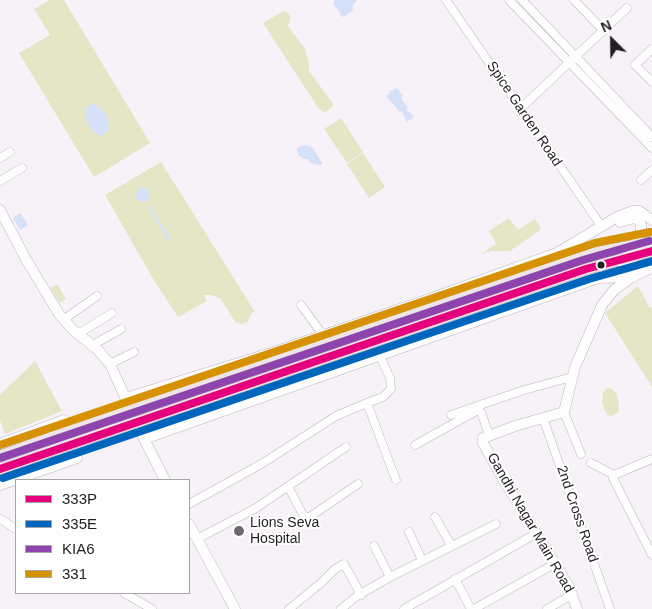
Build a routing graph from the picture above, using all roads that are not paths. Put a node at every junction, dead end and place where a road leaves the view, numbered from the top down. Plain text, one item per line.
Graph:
1 (446, 0) edge
2 (509, 0) edge
3 (522, 0) edge
4 (574, 0) edge
5 (627, 8) dead end
6 (604, 31) junction
7 (652, 49) edge
8 (573, 61) junction
9 (652, 82) edge
10 (521, 108) junction
11 (652, 137) edge
12 (652, 148) edge
13 (10, 152) dead end
14 (0, 157) edge
15 (22, 168) dead end
16 (652, 170) edge
17 (642, 180) dead end
18 (0, 181) edge
19 (0, 210) edge
20 (652, 220) edge
21 (602, 227) junction
22 (652, 242) edge
23 (635, 246) junction
24 (652, 251) edge
25 (614, 261) junction
26 (652, 267) edge
27 (633, 277) junction
28 (97, 296) dead end
29 (301, 305) dead end
30 (112, 313) dead end
31 (64, 320) junction
32 (121, 329) dead end
33 (78, 334) junction
34 (323, 335) junction
35 (91, 346) junction
36 (134, 352) dead end
37 (379, 354) junction
38 (110, 364) junction
39 (572, 377) junction
40 (126, 398) junction
41 (367, 403) junction
42 (564, 412) junction
43 (451, 415) dead end
44 (543, 418) junction
45 (64, 426) junction
46 (488, 435) junction
47 (144, 438) junction
48 (0, 444) edge
49 (415, 445) dead end
50 (346, 447) dead end
51 (73, 451) junction
52 (581, 454) dead end
53 (0, 456) edge
54 (652, 459) edge
55 (591, 463) dead end
56 (0, 469) edge
57 (614, 474) junction
58 (164, 479) edge
59 (396, 480) dead end
60 (358, 484) dead end
61 (0, 485) edge
62 (288, 486) junction
63 (190, 503) edge
64 (435, 517) dead end
65 (0, 519) edge
66 (496, 524) dead end
67 (190, 526) edge
68 (15, 528) edge
69 (409, 532) dead end
70 (537, 533) junction
71 (197, 538) junction
72 (451, 545) junction
73 (374, 546) dead end
74 (652, 555) edge
75 (422, 560) junction
76 (556, 563) junction
77 (390, 577) junction
78 (455, 579) junction
79 (126, 594) edge
80 (572, 594) junction
81 (361, 595) junction
82 (152, 609) edge
83 (235, 609) edge
84 (289, 609) edge
85 (341, 609) edge
86 (404, 609) edge
87 (473, 609) edge
88 (546, 609) edge
89 (577, 609) edge
90 (610, 609) edge

1 - 10 street, Spice Garden Road
2 - 8 street
3 - 8 street
4 - 6 street
5 - 6 street
6 - 8 street
7 - 9 street
8 - 10 street
8 - 11 street
8 - 12 street
10 - 21 street, Spice Garden Road
13 - 14 street
15 - 18 street
16 - 17 street
19 - 31 street
20 - 21 street
21 - 23 street
21 - 34 street
22 - 23 main road
23 - 45 main road, bridge
24 - 25 main road
25 - 27 street
25 - 51 main road, bridge
26 - 27 street
27 - 37 street
27 - 39 street
28 - 31 street
29 - 34 street
30 - 33 street
31 - 33 street
32 - 35 street
33 - 35 street
34 - 40 street
35 - 38 street
36 - 38 street
37 - 41 street
37 - 47 street
38 - 40 street
39 - 42 street
39 - 43 street
40 - 47 street
41 - 59 street
41 - 63 street
42 - 44 street, Gandhi Nagar Main Road
42 - 52 street
44 - 46 street, Gandhi Nagar Main Road
44 - 90 street, 2nd Cross Road
45 - 48 street
45 - 53 main road
46 - 49 street
46 - 70 street, Gandhi Nagar Main Road
47 - 58 street
50 - 62 street
51 - 56 main road
51 - 61 street
54 - 57 street
55 - 57 street
57 - 74 street
60 - 62 street
62 - 71 street
64 - 72 street
65 - 68 street
66 - 72 street
67 - 71 street
69 - 75 street
70 - 76 street, Gandhi Nagar Main Road
70 - 78 street
71 - 83 street
72 - 75 street
73 - 77 street
75 - 77 street
76 - 80 street, Gandhi Nagar Main Road
76 - 87 street
77 - 81 street
78 - 86 street
78 - 87 street
79 - 82 street
80 - 88 street
80 - 89 street, Gandhi Nagar Main Road
81 - 84 street
81 - 85 street

